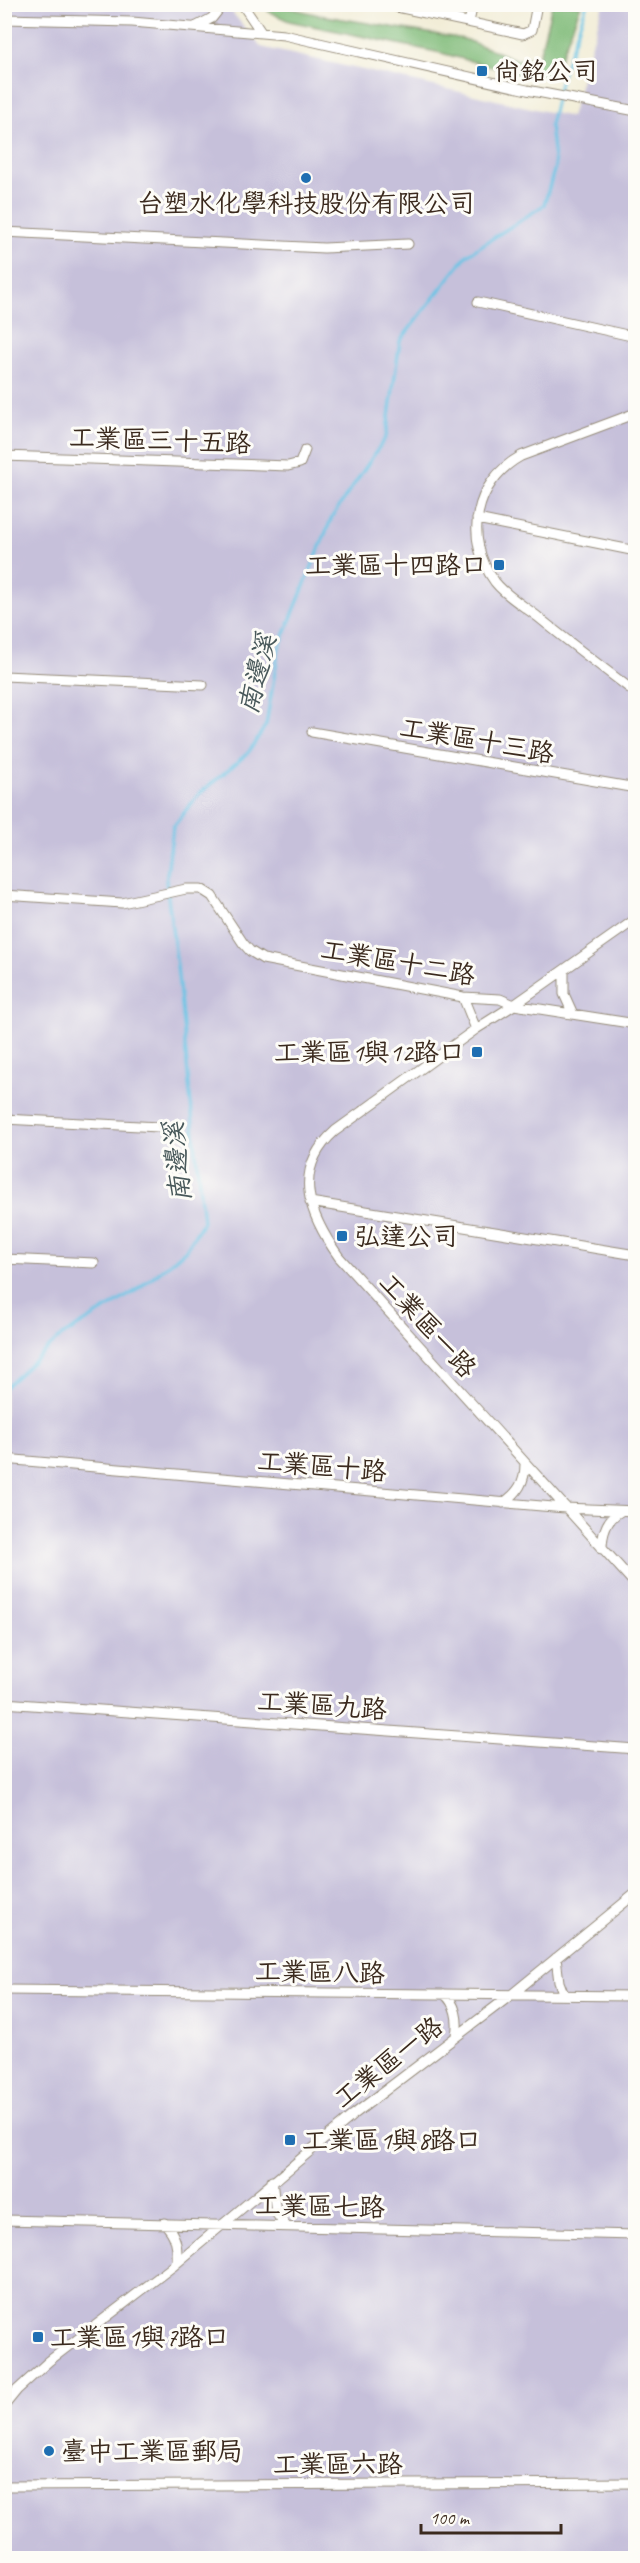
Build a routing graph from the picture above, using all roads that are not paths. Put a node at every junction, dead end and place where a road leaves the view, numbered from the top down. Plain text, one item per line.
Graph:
1 (223, 4) edge
2 (242, 4) edge
3 (383, 4) edge
4 (473, 4) edge
5 (537, 4) edge
6 (394, 6) edge
7 (4, 19) edge
8 (469, 22) junction
9 (195, 27) junction
10 (261, 32) junction
11 (636, 111) edge
12 (4, 232) edge
13 (408, 243) dead end
14 (478, 302) dead end
15 (636, 338) edge
16 (636, 413) edge
17 (305, 450) dead end
18 (4, 456) edge
19 (477, 519) junction
20 (636, 551) edge
21 (4, 676) edge
22 (203, 685) dead end
23 (636, 693) edge
24 (312, 732) dead end
25 (636, 788) edge
26 (4, 895) edge
27 (636, 919) edge
28 (564, 971) junction
29 (463, 997) junction
30 (514, 1005) junction
31 (573, 1014) junction
32 (636, 1024) edge
33 (476, 1029) junction
34 (4, 1119) edge
35 (159, 1127) dead end
36 (310, 1202) junction
37 (636, 1256) edge
38 (4, 1259) edge
39 (94, 1263) dead end
40 (4, 1459) edge
41 (525, 1464) junction
42 (503, 1503) junction
43 (565, 1508) junction
44 (621, 1511) junction
45 (636, 1511) edge
46 (602, 1549) junction
47 (636, 1585) edge
48 (4, 1703) edge
49 (636, 1749) edge
50 (636, 1893) edge
51 (556, 1958) junction
52 (4, 1990) edge
53 (444, 1994) junction
54 (511, 1995) junction
55 (564, 1995) junction
56 (636, 1996) edge
57 (456, 2035) junction
58 (272, 2181) junction
59 (4, 2220) edge
60 (164, 2223) junction
61 (221, 2226) junction
62 (286, 2226) junction
63 (636, 2235) edge
64 (177, 2262) junction
65 (4, 2406) edge
66 (636, 2483) edge
67 (4, 2486) edge

1 - 9 street
2 - 10 street
3 - 6 street
4 - 8 street
5 - 8 street
6 - 8 street
7 - 9 street
9 - 10 street
10 - 11 street
12 - 13 street
14 - 15 street
16 - 19 street
17 - 18 street, 工業區三十五路
19 - 20 street
19 - 23 street
21 - 22 street
24 - 25 street, 工業區十三路
26 - 29 street, 工業區十二路
27 - 28 street, 工業區一路
28 - 30 street, 工業區一路
28 - 31 street
29 - 30 street, 工業區十二路
29 - 33 street
30 - 31 street, 工業區十二路
30 - 33 street, 工業區一路
31 - 32 street, 工業區十二路
33 - 36 street, 工業區一路
34 - 35 street
36 - 37 street
36 - 41 street, 工業區一路
38 - 39 street
40 - 42 street, 工業區十路
41 - 42 street
41 - 43 street, 工業區一路
42 - 43 street, 工業區十路
43 - 44 street, 工業區十路
43 - 46 street, 工業區一路
44 - 45 street, 工業區十路
44 - 46 street
46 - 47 street, 工業區一路
48 - 49 street, 工業區九路
50 - 51 street, 工業區一路
51 - 54 street, 工業區一路
51 - 55 street
52 - 53 street, 工業區八路
53 - 54 street, 工業區八路
53 - 57 street
54 - 55 street, 工業區八路
54 - 57 street, 工業區一路
55 - 56 street, 工業區八路
57 - 58 street, 工業區一路
58 - 61 street, 工業區一路
58 - 62 street
59 - 60 street, 工業區七路
60 - 61 street, 工業區七路
60 - 64 street
61 - 62 street, 工業區七路
61 - 64 street, 工業區一路
62 - 63 street, 工業區七路
64 - 65 street, 工業區一路
66 - 67 street, 工業區六路

